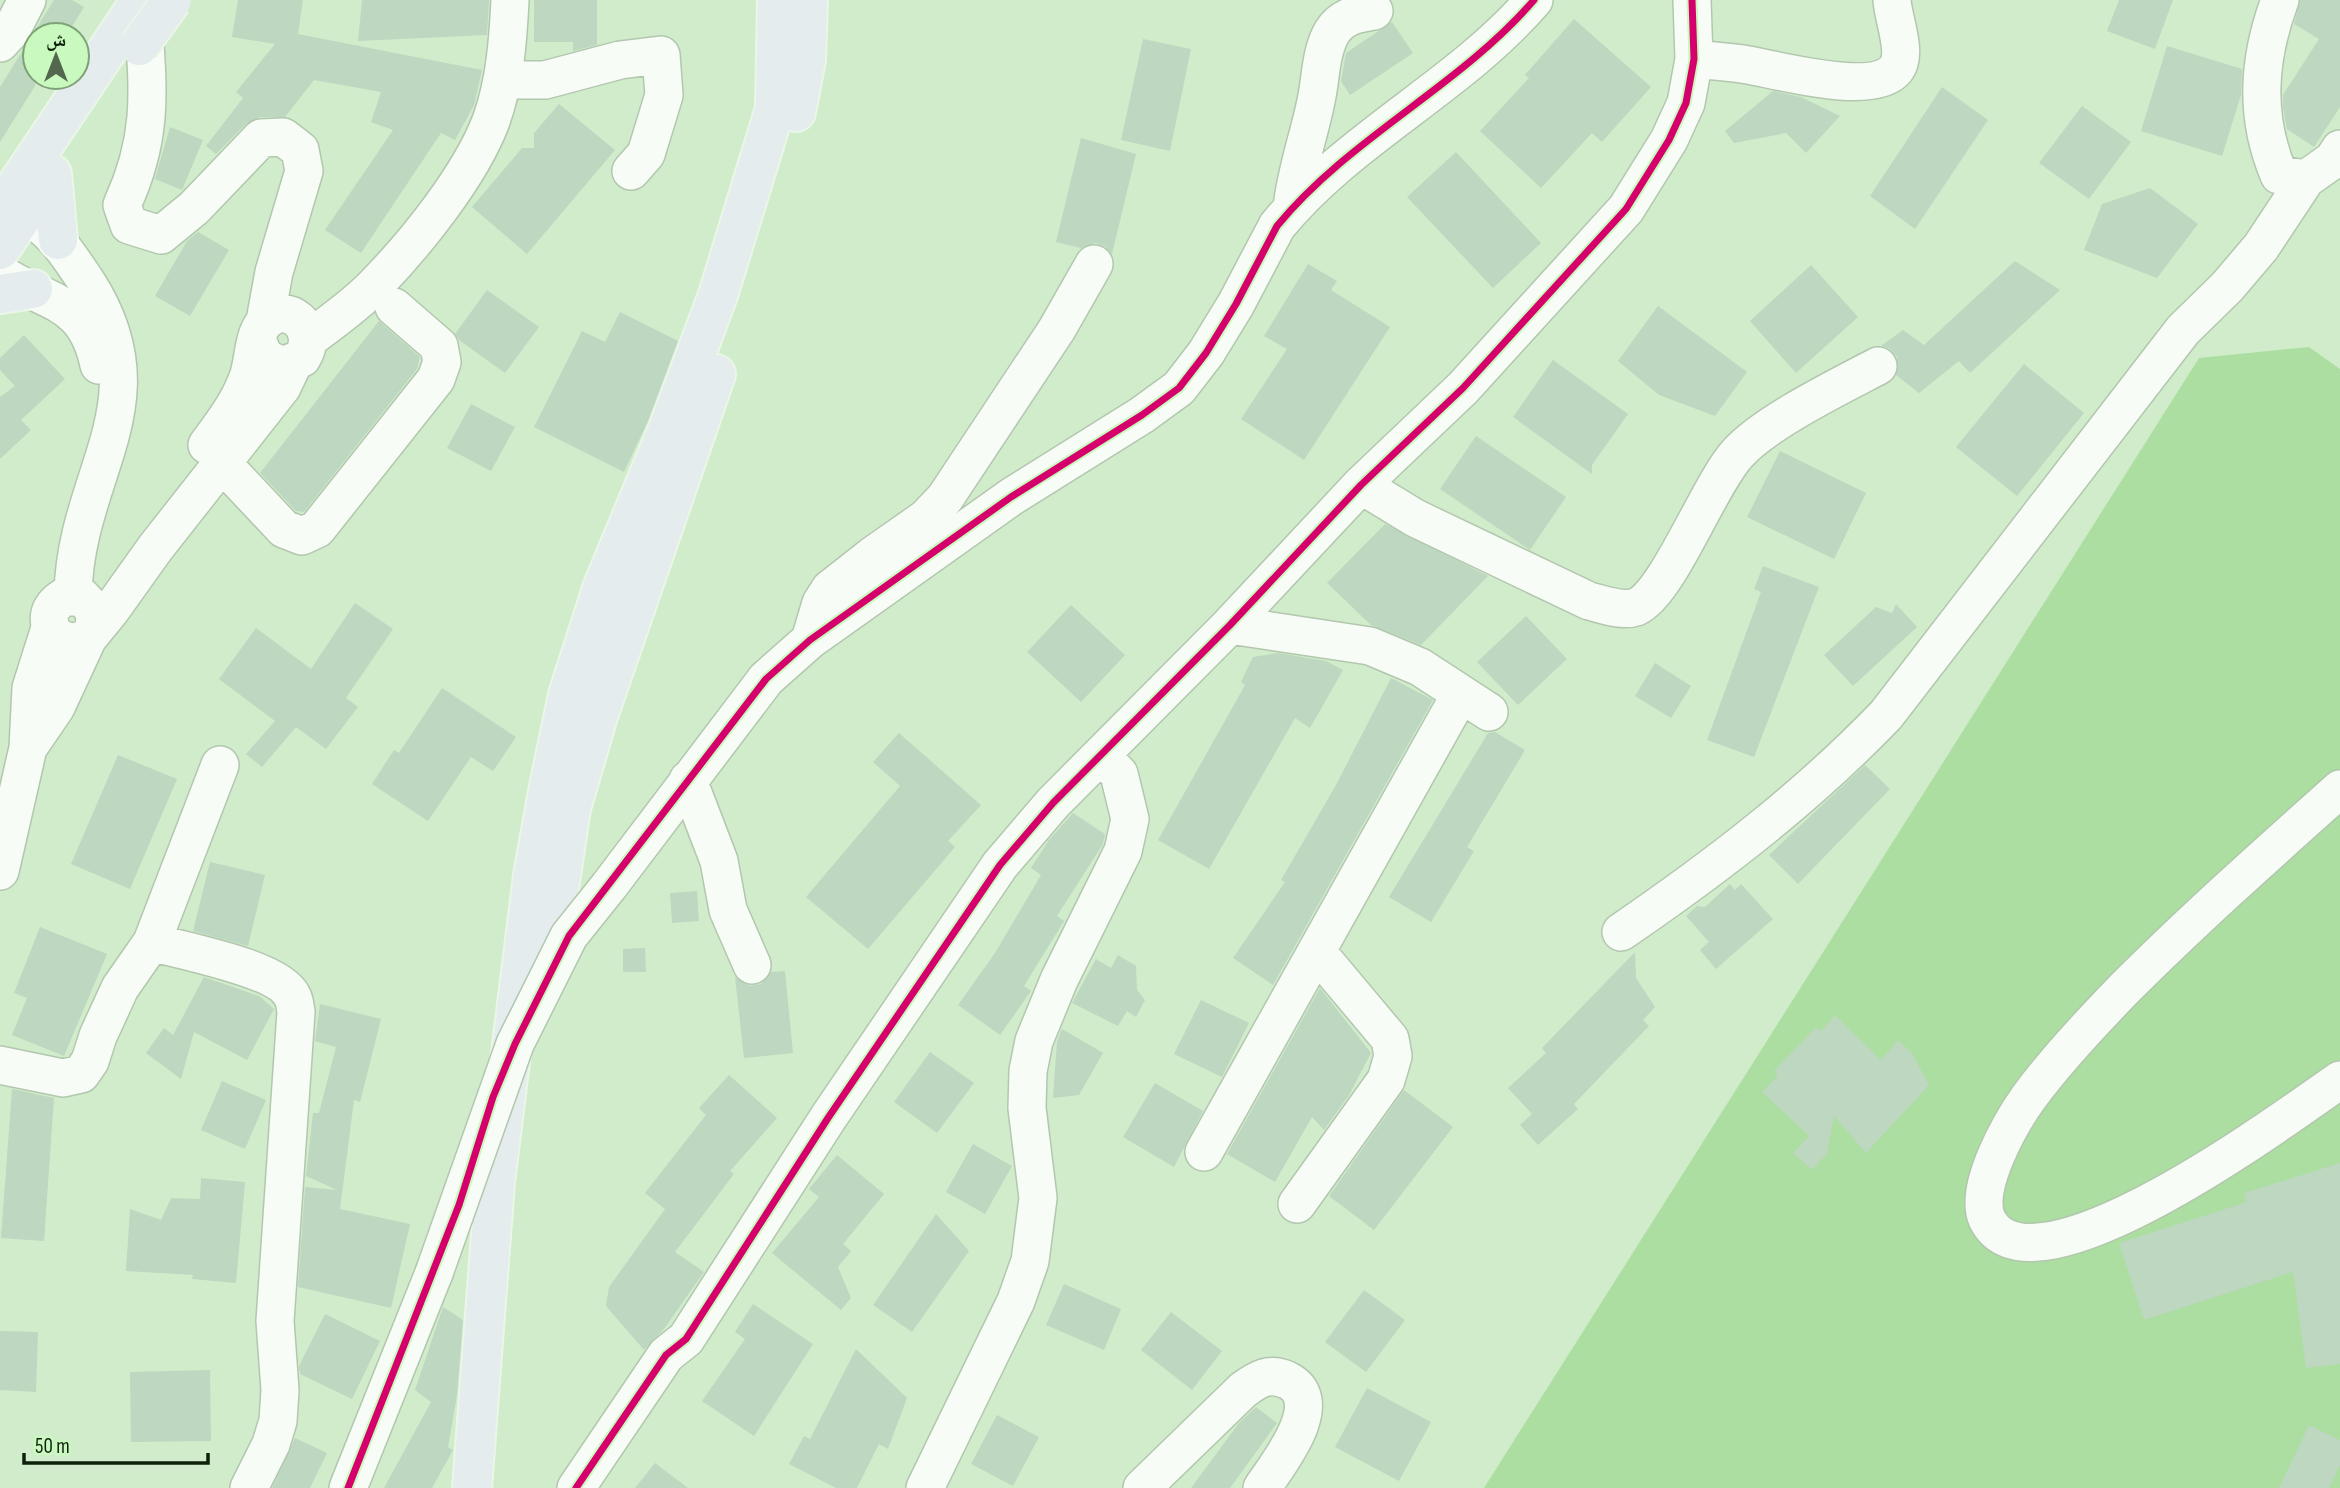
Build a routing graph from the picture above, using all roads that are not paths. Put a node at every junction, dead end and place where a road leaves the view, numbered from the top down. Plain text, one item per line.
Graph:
1 (27, 0) edge
2 (141, 0) edge
3 (172, 0) edge
4 (510, 0) edge
5 (754, 0) edge
6 (777, 0) edge
7 (808, 0) edge
8 (1534, 0) edge
9 (1692, 0) edge
10 (1892, 0) edge
11 (2280, 0) edge
12 (1374, 11) dead end
13 (129, 40) junction
14 (0, 43) edge
15 (1694, 59) junction
16 (502, 80) junction
17 (763, 148) junction
18 (2340, 149) edge
19 (631, 172) dead end
20 (52, 174) junction
21 (2306, 179) junction
22 (1292, 208) junction
23 (10, 209) edge
24 (58, 240) junction
25 (284, 240) junction
26 (0, 250) edge
27 (1094, 264) dead end
28 (11, 285) edge
29 (394, 307) dead end
30 (261, 331) junction
31 (301, 341) junction
32 (1878, 366) dead end
33 (221, 462) junction
34 (1361, 485) junction
35 (74, 615) junction
36 (1230, 625) junction
37 (810, 640) junction
38 (18, 748) edge
39 (1101, 755) junction
40 (220, 765) dead end
41 (688, 780) junction
42 (2340, 789) edge
43 (0, 870) edge
44 (1621, 932) dead end
45 (152, 942) junction
46 (1317, 952) junction
47 (752, 965) dead end
48 (0, 1065) edge
49 (2340, 1080) edge
50 (1205, 1152) dead end
51 (1297, 1204) dead end
52 (686, 1339) junction
53 (249, 1488) edge
54 (348, 1488) edge
55 (472, 1488) edge
56 (498, 1488) edge
57 (576, 1488) edge
58 (604, 1488) edge
59 (925, 1488) edge
60 (1142, 1488) edge
61 (1262, 1488) edge

1 - 14 street
2 - 13 main road
2 - 25 street
3 - 13 main road, bridge
4 - 16 street
5 - 17 main road
6 - 17 main road
7 - 56 main road
8 - 22 street
9 - 15 street
10 - 15 street
11 - 21 street
12 - 22 street
13 - 20 main road
13 - 23 main road
15 - 34 street
16 - 19 street
16 - 31 street
17 - 55 main road
18 - 21 street
20 - 23 main road
20 - 24 main road
21 - 44 street
22 - 37 street
23 - 24 street
23 - 26 main road
24 - 35 street
25 - 30 street
25 - 31 street
27 - 37 street
28 - 35 street
29 - 33 street
30 - 31 street
30 - 31 street
30 - 35 street
31 - 33 street
32 - 34 street
33 - 35 street
34 - 36 street
35 - 38 street
36 - 39 street
36 - 46 street
37 - 41 street
38 - 43 street
39 - 52 street
39 - 59 street
40 - 45 street
41 - 47 street
41 - 54 street, bridge
42 - 49 street
45 - 48 street
45 - 53 street
46 - 50 street
46 - 51 street
52 - 57 street
52 - 58 street
60 - 61 street

